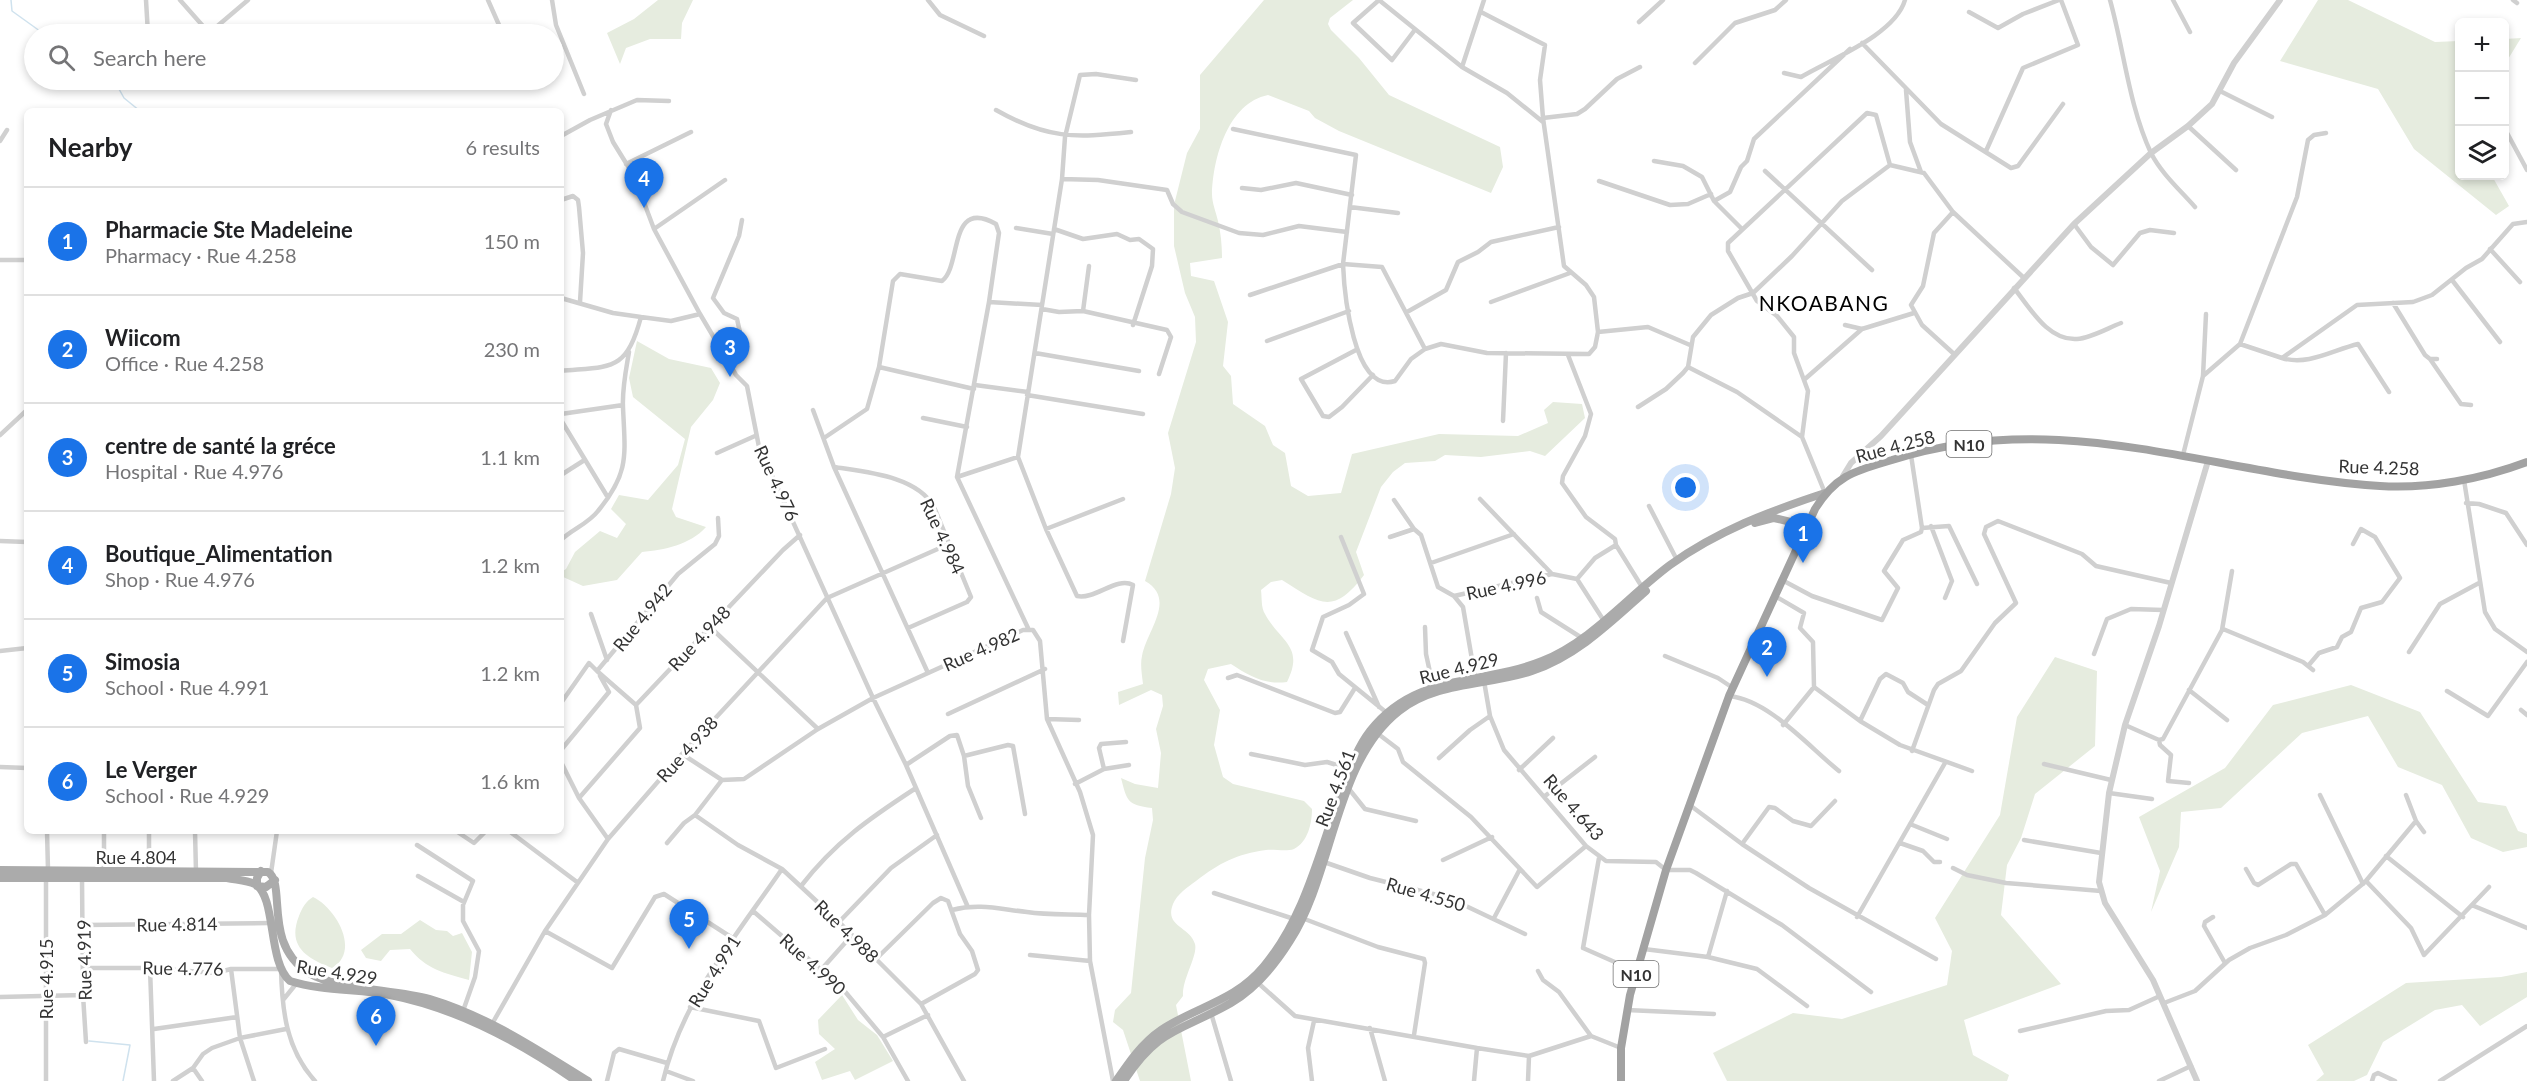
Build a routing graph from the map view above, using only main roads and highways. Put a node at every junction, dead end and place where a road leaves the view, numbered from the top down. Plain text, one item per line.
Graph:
1 (2527, 462) edge
2 (1825, 493) junction
3 (1807, 526) junction
4 (0, 870) edge
5 (261, 871) junction
6 (47, 875) junction
7 (273, 877) junction
8 (0, 878) edge
9 (257, 886) junction
10 (1298, 919) junction
11 (299, 965) junction
12 (281, 969) junction
13 (296, 983) junction
14 (565, 1078) edge
15 (576, 1081) edge
16 (588, 1081) edge
17 (1115, 1081) edge
18 (1124, 1081) edge
19 (1621, 1081) edge

1 - 2 highway, Rue 4.258 / N10
2 - 3 highway, Rue 4.258 / N10
2 - 10 main road, Rue 4.929
3 - 10 main road, Rue 4.561
3 - 19 highway, Rue 4.258 / N10
4 - 6 main road, Rue 4.804
5 - 6 main road, Rue 4.804
5 - 7 main road, Rue 4.804
5 - 9 main road
6 - 8 main road
6 - 9 main road
7 - 9 main road
7 - 11 main road, Rue 4.929
9 - 12 main road, Rue 4.929
10 - 17 main road, Rue 4.929
10 - 18 main road, Rue 4.561
11 - 12 main road
11 - 13 main road
11 - 16 main road, Rue 4.929
12 - 13 main road, Rue 4.929
13 - 14 main road, Rue 4.929
14 - 15 main road, Rue 4.929

